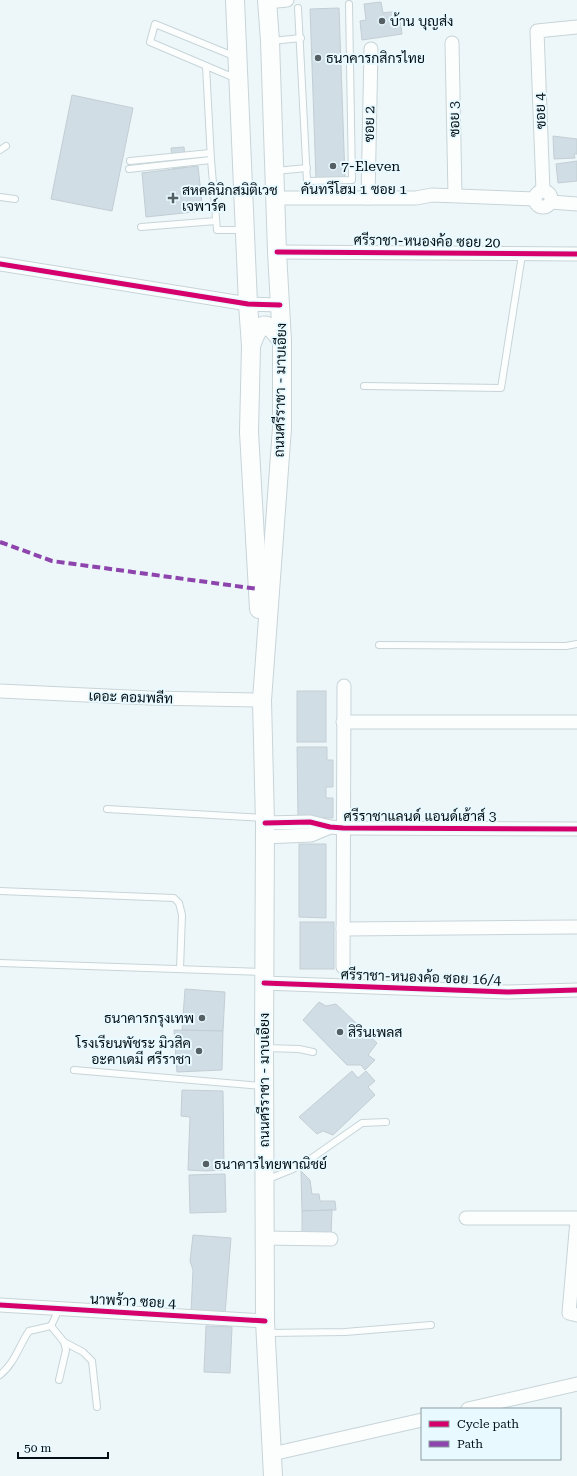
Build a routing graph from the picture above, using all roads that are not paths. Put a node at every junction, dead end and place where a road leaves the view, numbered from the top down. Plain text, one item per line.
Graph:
1 (235, 0) edge
2 (286, 0) edge
3 (267, 1) edge
4 (349, 4) dead end
5 (298, 8) dead end
6 (577, 27) edge
7 (300, 38) junction
8 (270, 41) junction
9 (452, 43) dead end
10 (371, 50) dead end
11 (237, 57) junction
12 (206, 66) junction
13 (238, 80) junction
14 (6, 146) dead end
15 (0, 150) edge
16 (210, 156) junction
17 (130, 161) dead end
18 (307, 168) junction
19 (129, 169) dead end
20 (274, 171) junction
21 (368, 193) junction
22 (275, 194) junction
23 (455, 195) junction
24 (539, 195) junction
25 (0, 197) edge
26 (15, 199) dead end
27 (577, 204) edge
28 (216, 221) junction
29 (141, 227) dead end
30 (245, 230) junction
31 (277, 252) junction
32 (577, 254) edge
33 (522, 255) junction
34 (0, 264) edge
35 (248, 304) junction
36 (280, 305) junction
37 (282, 341) junction
38 (252, 346) junction
39 (364, 386) dead end
40 (577, 644) edge
41 (379, 645) dead end
42 (344, 686) dead end
43 (0, 691) edge
44 (263, 692) junction
45 (344, 722) junction
46 (577, 722) edge
47 (107, 809) dead end
48 (264, 826) junction
49 (336, 828) junction
50 (577, 829) edge
51 (0, 890) edge
52 (577, 928) edge
53 (343, 929) junction
54 (0, 963) edge
55 (342, 967) dead end
56 (180, 969) junction
57 (264, 977) junction
58 (577, 990) edge
59 (264, 1048) junction
60 (313, 1052) dead end
61 (74, 1070) dead end
62 (264, 1086) junction
63 (386, 1122) dead end
64 (265, 1181) junction
65 (466, 1218) dead end
66 (577, 1219) edge
67 (264, 1238) junction
68 (332, 1239) dead end
69 (0, 1305) edge
70 (59, 1309) junction
71 (577, 1315) edge
72 (431, 1325) dead end
73 (51, 1326) junction
74 (265, 1327) junction
75 (64, 1342) junction
76 (0, 1375) edge
77 (59, 1380) dead end
78 (577, 1384) edge
79 (97, 1407) dead end
80 (472, 1408) edge
81 (421, 1420) edge
82 (272, 1454) junction
83 (273, 1476) edge

1 - 11 main road, ถนนศรีราชา - มาบเอียง
2 - 3 street
3 - 8 main road, ถนนศรีราชา - มาบเอียง
4 - 18 lane
5 - 7 lane
6 - 24 street, ซอย 4
7 - 8 lane
7 - 18 lane
8 - 20 main road, ถนนศรีราชา - มาบเอียง
9 - 23 street, ซอย 3
10 - 21 street, ซอย 2
11 - 12 lane
11 - 13 main road, ถนนศรีราชา - มาบเอียง
12 - 13 lane
12 - 16 lane
13 - 30 main road, ถนนศรีราชา - มาบเอียง
14 - 15 lane
16 - 17 lane
16 - 19 lane
16 - 28 lane
18 - 20 lane
20 - 22 main road, ถนนศรีราชา - มาบเอียง
21 - 22 street, คันทรีโฮม 1 ซอย 1
21 - 23 street, คันทรีโฮม 1 ซอย 1
22 - 31 main road, ถนนศรีราชา - มาบเอียง
23 - 24 street, คันทรีโฮม 1 ซอย 1
24 - 27 street
25 - 26 lane
28 - 29 lane
28 - 30 lane
30 - 35 main road, ถนนศรีราชา - มาบเอียง
31 - 33 street, ศรีราชา-หนองค้อ ซอย 20
31 - 36 main road, ถนนศรีราชา - มาบเอียง
32 - 33 street, ศรีราชา-หนองค้อ ซอย 20
33 - 39 lane
34 - 35 street
35 - 36 street
35 - 38 main road, ถนนศรีราชา - มาบเอียง
36 - 37 main road, ถนนศรีราชา - มาบเอียง
37 - 38 main road
37 - 44 main road, ถนนศรีราชา - มาบเอียง
38 - 44 main road, ถนนศรีราชา - มาบเอียง
40 - 41 lane
42 - 45 street
43 - 44 street, เดอะ คอมพลีท
44 - 48 main road, ถนนศรีราชา - มาบเอียง
45 - 46 street
45 - 49 street
47 - 48 lane
48 - 49 street, ศรีราชาแลนด์ แอนด์เฮ้าส์ 3
48 - 57 main road, ถนนศรีราชา - มาบเอียง
49 - 50 street, ศรีราชาแลนด์ แอนด์เฮ้าส์ 3
49 - 53 street
51 - 56 lane
52 - 53 street
53 - 55 street
54 - 56 lane
56 - 57 lane
57 - 58 street, ศรีราชา-หนองค้อ ซอย 16/4
57 - 59 main road, ถนนศรีราชา - มาบเอียง
59 - 60 lane
59 - 62 main road, ถนนศรีราชา - มาบเอียง
61 - 62 lane
62 - 64 main road, ถนนศรีราชา - มาบเอียง
63 - 64 lane
64 - 67 main road, ถนนศรีราชา - มาบเอียง
65 - 66 street
66 - 71 street
67 - 68 street
67 - 74 main road, ถนนศรีราชา - มาบเอียง
69 - 70 street, นาพร้าว ซอย 4
70 - 73 lane
70 - 74 street, นาพร้าว ซอย 4
72 - 74 lane
73 - 75 lane
73 - 76 lane
74 - 82 main road, ถนนศรีราชา - มาบเอียง
75 - 77 lane
75 - 79 lane
78 - 80 street
81 - 82 street
82 - 83 main road, ถนนศรีราชา - มาบเอียง

